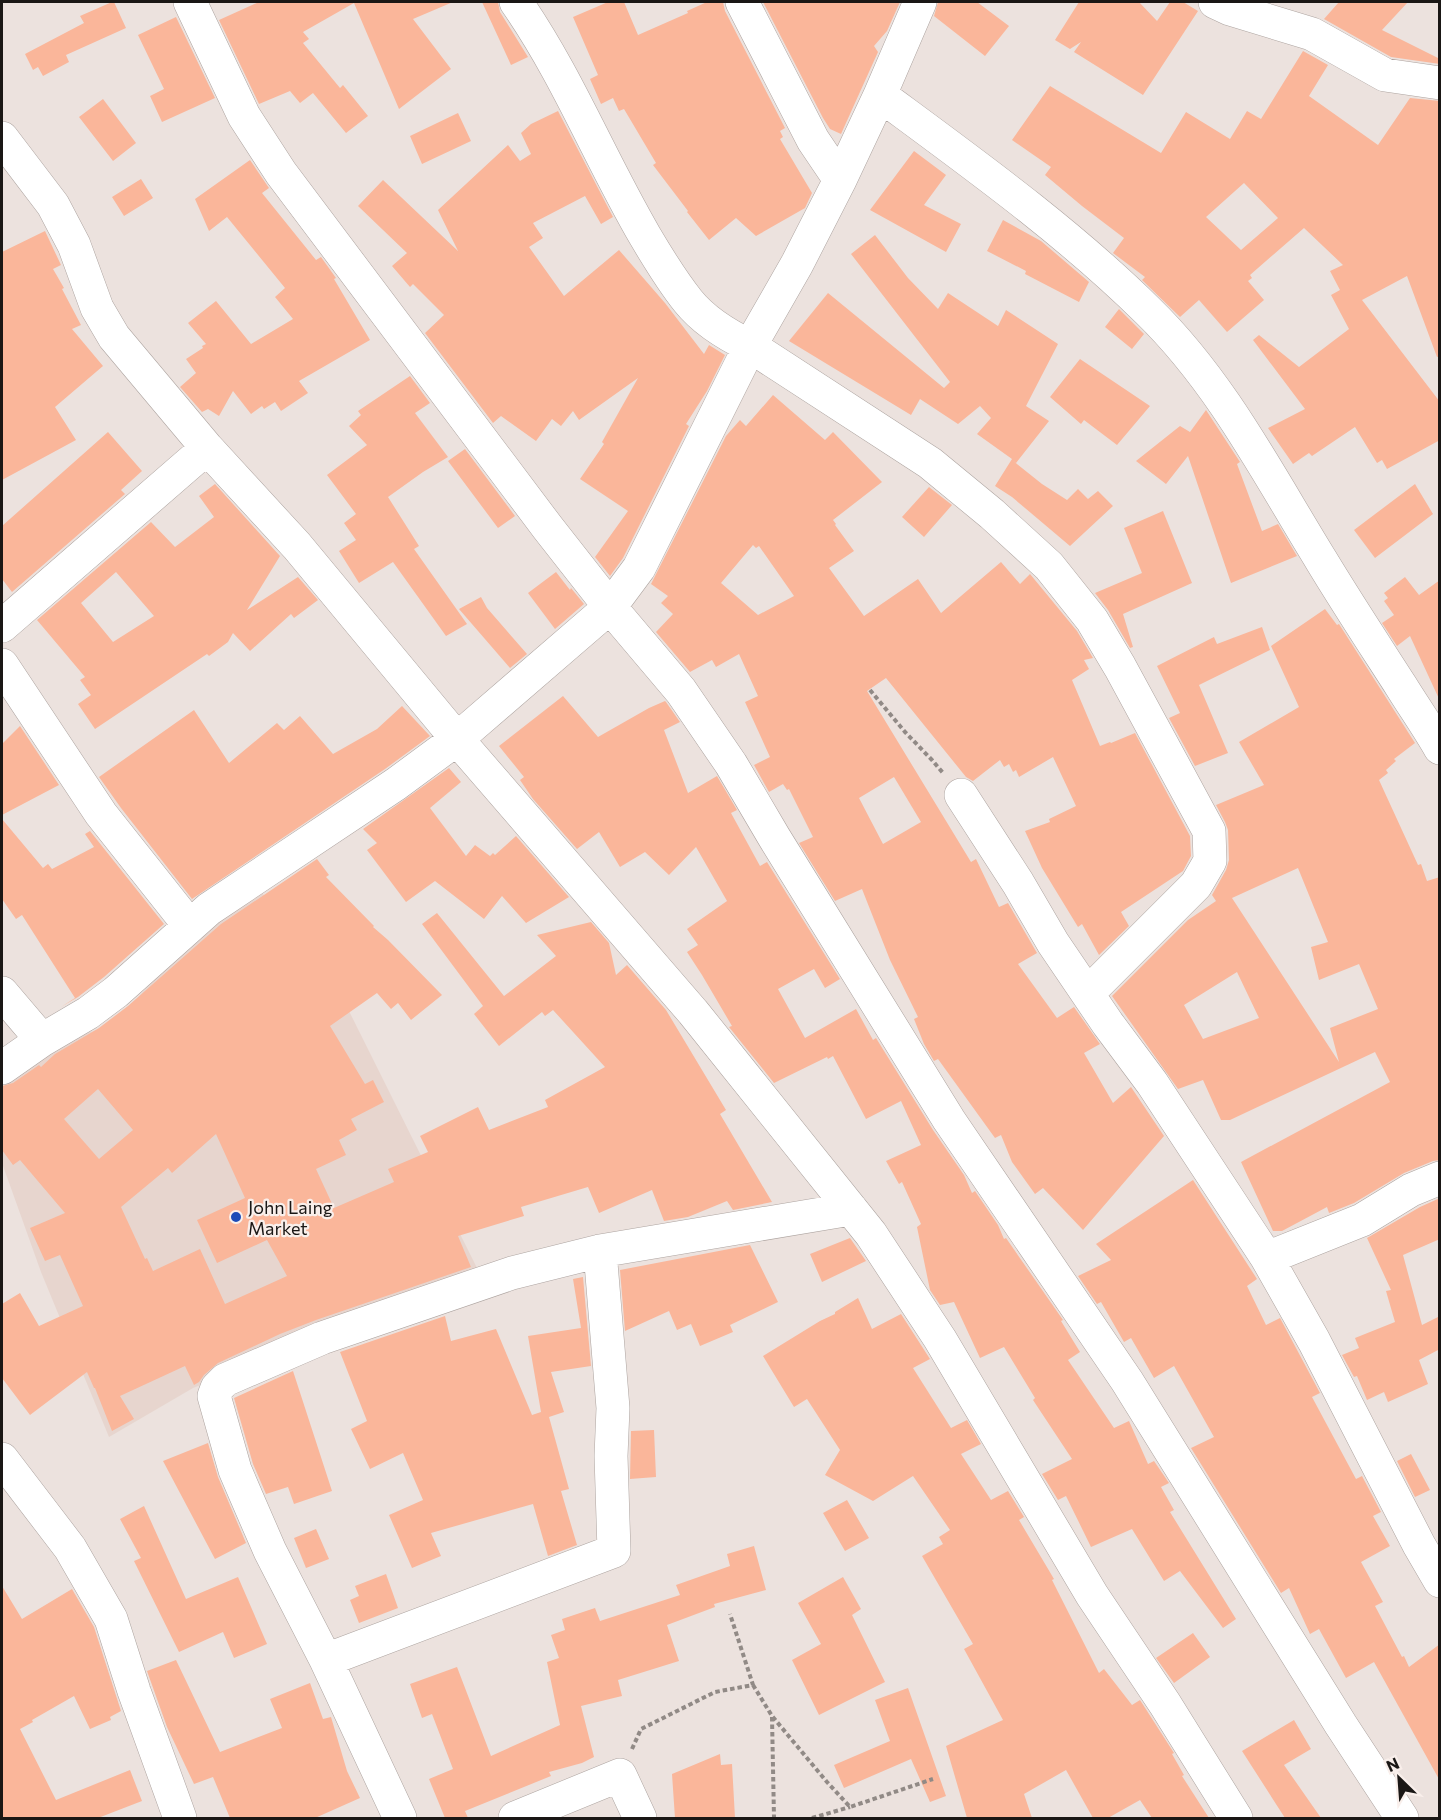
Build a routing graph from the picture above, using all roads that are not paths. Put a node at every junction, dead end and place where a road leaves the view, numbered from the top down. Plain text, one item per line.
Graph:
1 (190, 2) edge
2 (516, 2) edge
3 (742, 2) edge
4 (920, 2) edge
5 (1215, 2) edge
6 (1440, 83) edge
7 (880, 96) junction
8 (2, 138) edge
9 (840, 180) junction
10 (750, 346) junction
11 (207, 448) junction
12 (610, 607) junction
13 (2, 626) edge
14 (2, 665) edge
15 (457, 739) junction
16 (1440, 748) edge
17 (961, 795) road end
18 (189, 925) junction
19 (2, 993) edge
20 (1088, 993) junction
21 (42, 1040) junction
22 (2, 1068) edge
23 (1440, 1178) edge
24 (851, 1209) junction
25 (600, 1251) junction
26 (1267, 1258) junction
27 (2, 1459) edge
28 (1440, 1581) edge
29 (326, 1660) junction
30 (180, 1818) edge
31 (400, 1818) edge
32 (515, 1818) edge
33 (640, 1818) edge
34 (1236, 1818) edge
35 (1402, 1818) edge

1 - 12 street
2 - 10 street
3 - 9 street
4 - 7 street
5 - 6 street
7 - 9 street
7 - 16 street
8 - 11 street
9 - 10 street
10 - 12 street
10 - 20 street
11 - 13 street
11 - 15 street
12 - 15 street
12 - 35 street
14 - 18 street
15 - 18 street
15 - 24 street
17 - 20 street
18 - 21 street
19 - 21 street
20 - 26 street
21 - 22 street
23 - 26 street
24 - 25 street
24 - 34 street
25 - 29 street
25 - 29 street
26 - 28 street
27 - 30 street
29 - 31 street
32 - 33 street

